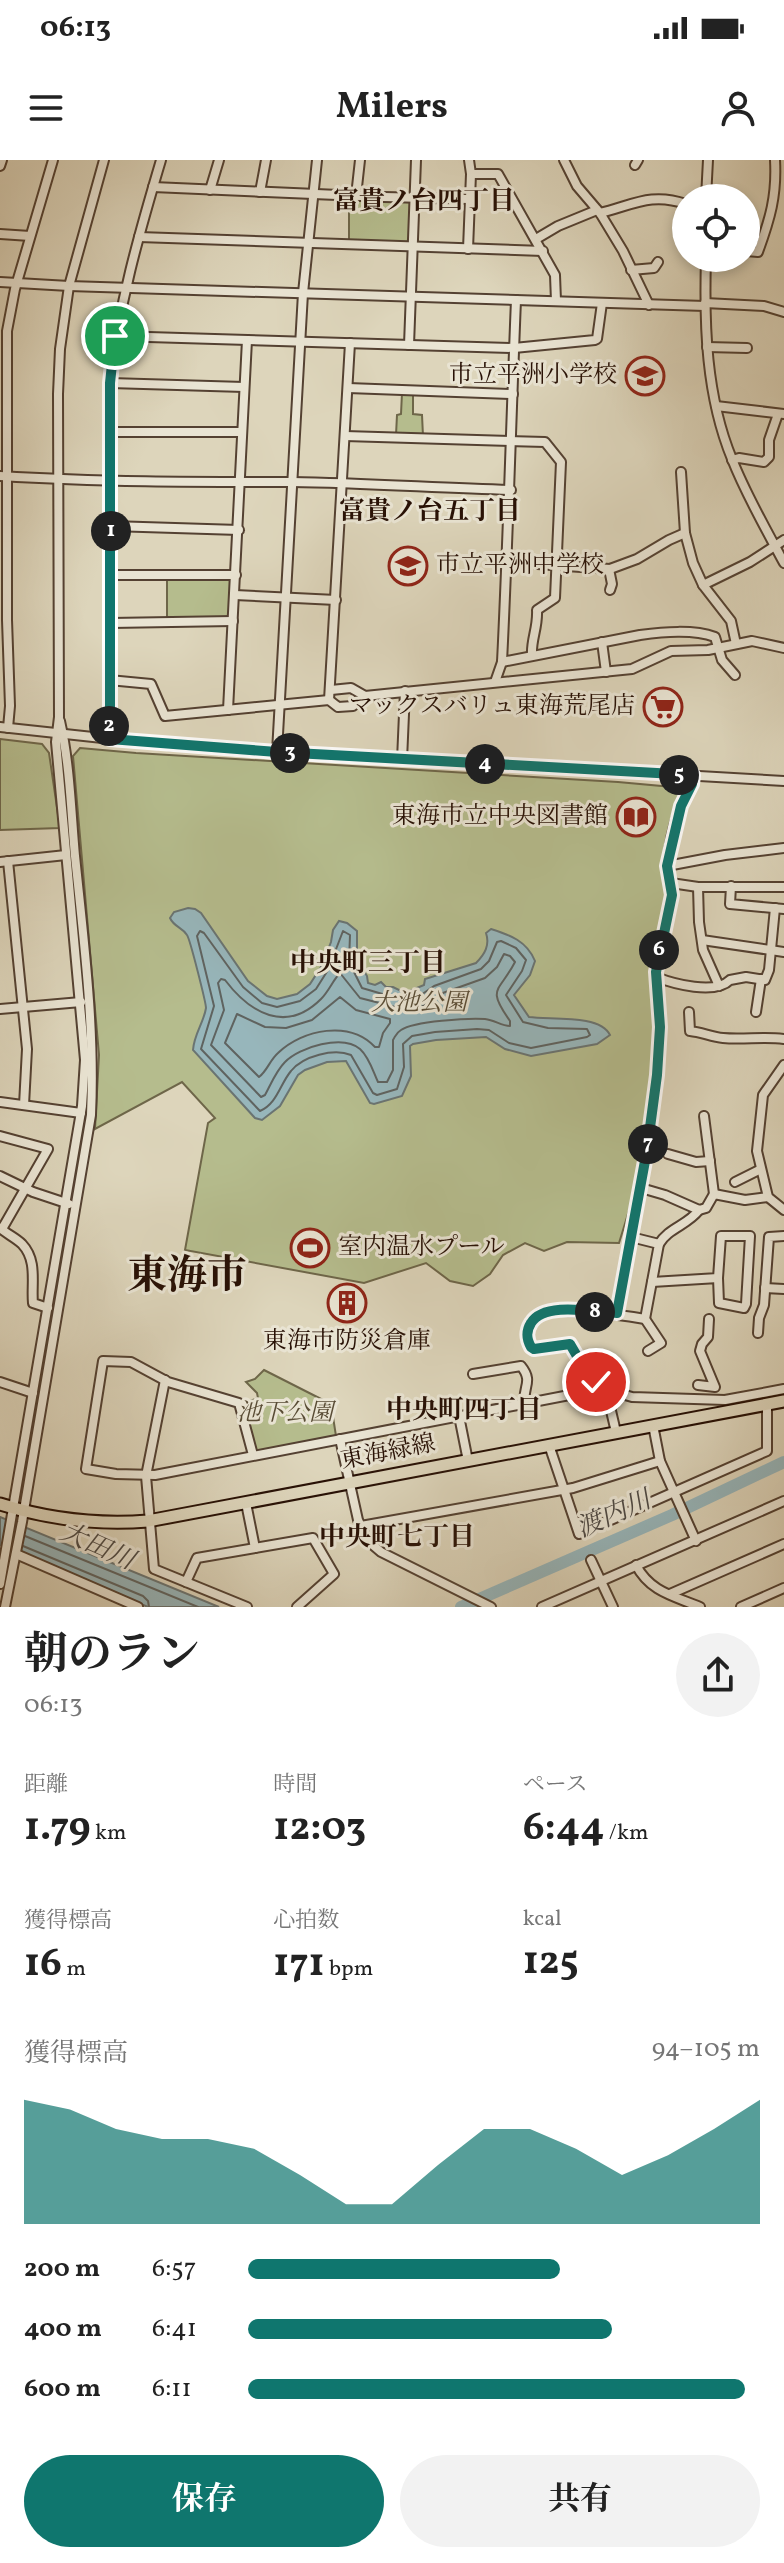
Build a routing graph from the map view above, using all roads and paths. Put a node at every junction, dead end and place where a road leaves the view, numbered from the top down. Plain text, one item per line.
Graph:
1 (53, 160) edge
2 (104, 160) edge
3 (161, 160) edge
4 (219, 160) edge
5 (266, 160) edge
6 (317, 160) edge
7 (360, 160) edge
8 (416, 160) edge
9 (469, 160) edge
10 (564, 160) edge
11 (708, 160) edge
12 (775, 160) edge
13 (471, 174) junction
14 (707, 184) edge
15 (153, 187) junction
16 (780, 188) edge
17 (210, 190) junction
18 (260, 192) junction
19 (313, 195) junction
20 (356, 196) junction
21 (413, 198) junction
22 (469, 199) junction
23 (672, 199) edge
24 (598, 212) junction
25 (0, 234) edge
26 (30, 236) junction
27 (139, 237) junction
28 (536, 239) junction
29 (308, 243) junction
30 (413, 247) junction
31 (760, 247) edge
32 (468, 249) junction
33 (543, 251) junction
34 (658, 262) dead end
35 (631, 270) junction
36 (706, 272) edge
37 (0, 282) edge
38 (17, 283) junction
39 (69, 286) junction
40 (125, 288) junction
41 (303, 293) junction
42 (410, 297) junction
43 (516, 300) junction
44 (556, 301) junction
45 (602, 303) junction
46 (705, 304) junction
47 (649, 305) junction
48 (784, 312) edge
49 (4, 331) edge
50 (115, 336) junction
51 (247, 340) junction
52 (300, 342) junction
53 (350, 343) junction
54 (409, 345) junction
55 (707, 347) junction
56 (514, 348) junction
57 (747, 348) dead end
58 (4, 380) edge
59 (110, 383) junction
60 (244, 387) junction
61 (348, 388) junction
62 (513, 394) junction
63 (716, 406) junction
64 (781, 414) edge
65 (3, 425) edge
66 (110, 432) junction
67 (241, 432) junction
68 (345, 436) junction
69 (511, 439) junction
70 (732, 460) junction
71 (681, 472) dead end
72 (4, 477) edge
73 (59, 480) junction
74 (110, 481) junction
75 (291, 482) junction
76 (241, 484) junction
77 (343, 484) junction
78 (511, 490) junction
79 (4, 524) edge
80 (111, 526) junction
81 (239, 530) junction
82 (685, 533) junction
83 (784, 540) edge
84 (775, 545) junction
85 (507, 562) junction
86 (784, 563) edge
87 (557, 565) junction
88 (609, 569) junction
89 (4, 574) edge
90 (110, 575) junction
91 (236, 575) junction
92 (703, 585) junction
93 (610, 590) dead end
94 (235, 595) junction
95 (286, 598) junction
96 (336, 600) junction
97 (4, 620) edge
98 (233, 621) junction
99 (111, 623) junction
100 (602, 642) junction
101 (736, 644) junction
102 (719, 648) junction
103 (784, 648) edge
104 (532, 655) junction
105 (502, 662) junction
106 (4, 670) edge
107 (606, 672) junction
108 (735, 675) dead end
109 (109, 680) junction
110 (495, 682) junction
111 (405, 691) junction
112 (330, 695) junction
113 (365, 696) junction
114 (279, 704) junction
115 (228, 710) junction
116 (4, 728) edge
117 (59, 735) junction
118 (110, 739) junction
119 (277, 752) junction
120 (402, 760) junction
121 (693, 775) junction
122 (784, 781) edge
123 (783, 851) edge
124 (66, 855) junction
125 (4, 861) edge
126 (667, 866) junction
127 (671, 883) junction
128 (731, 886) junction
129 (698, 887) junction
130 (784, 887) edge
131 (780, 909) edge
132 (702, 940) junction
133 (771, 950) junction
134 (784, 952) edge
135 (656, 977) junction
136 (761, 979) junction
137 (719, 986) junction
138 (81, 1002) junction
139 (23, 1007) junction
140 (0, 1009) edge
141 (689, 1012) dead end
142 (756, 1012) dead end
143 (784, 1039) edge
144 (783, 1067) edge
145 (0, 1102) edge
146 (24, 1105) junction
147 (81, 1113) junction
148 (704, 1116) dead end
149 (0, 1136) edge
150 (668, 1154) dead end
151 (710, 1161) junction
152 (759, 1170) junction
153 (0, 1176) edge
154 (735, 1182) dead end
155 (641, 1188) junction
156 (26, 1189) junction
157 (714, 1194) junction
158 (768, 1197) junction
159 (71, 1204) junction
160 (699, 1210) junction
161 (784, 1210) edge
162 (1, 1228) edge
163 (750, 1236) junction
164 (784, 1236) edge
165 (631, 1237) junction
166 (769, 1237) junction
167 (659, 1244) junction
168 (718, 1278) junction
169 (652, 1282) junction
170 (765, 1288) junction
171 (784, 1289) edge
172 (48, 1308) junction
173 (617, 1313) junction
174 (645, 1319) junction
175 (709, 1319) dead end
176 (758, 1333) dead end
177 (648, 1351) dead end
178 (473, 1374) dead end
179 (165, 1380) junction
180 (0, 1382) edge
181 (698, 1385) dead end
182 (715, 1387) junction
183 (784, 1389) edge
184 (33, 1393) junction
185 (607, 1394) junction
186 (719, 1400) junction
187 (784, 1401) edge
188 (525, 1403) junction
189 (767, 1404) junction
190 (459, 1416) junction
191 (653, 1425) junction
192 (616, 1432) junction
193 (340, 1439) junction
194 (549, 1445) junction
195 (253, 1455) junction
196 (468, 1461) junction
197 (660, 1461) junction
198 (146, 1476) junction
199 (350, 1483) junction
200 (563, 1490) junction
201 (675, 1494) junction
202 (784, 1501) edge
203 (246, 1503) junction
204 (0, 1504) edge
205 (17, 1515) junction
206 (148, 1521) junction
207 (361, 1526) junction
208 (696, 1541) junction
209 (784, 1544) edge
210 (255, 1548) junction
211 (9, 1550) edge
212 (591, 1560) dead end
213 (2, 1563) edge
214 (636, 1565) junction
215 (600, 1581) junction
216 (186, 1582) junction
217 (0, 1584) edge
218 (784, 1588) edge
219 (670, 1594) junction
220 (5, 1607) edge
221 (138, 1607) edge
222 (247, 1607) edge
223 (297, 1607) edge
224 (491, 1607) edge
225 (542, 1607) edge
226 (613, 1607) edge
227 (700, 1607) edge
228 (741, 1607) edge

1 - 26 street
2 - 39 street
3 - 15 street
4 - 17 street
5 - 18 street
6 - 19 street
7 - 20 street
8 - 21 street
9 - 13 street
10 - 24 street
11 - 14 street
12 - 16 street
13 - 22 street
13 - 28 street
15 - 17 street
15 - 27 street
16 - 31 street
17 - 18 street
18 - 19 street
19 - 20 street
19 - 29 street
20 - 21 street
21 - 22 street
21 - 30 street
22 - 32 street
23 - 24 street
24 - 28 street
24 - 35 street
25 - 26 street
26 - 38 street
27 - 29 street
27 - 40 street
28 - 33 street
29 - 30 street
29 - 41 street
30 - 32 street
30 - 42 street
32 - 33 street
33 - 44 street
34 - 35 street
35 - 47 street
36 - 46 street
37 - 38 street
38 - 39 street
38 - 49 street
39 - 40 street
39 - 73 street
40 - 41 street
40 - 50 street
41 - 42 street
41 - 52 street
42 - 43 street
42 - 54 street
43 - 44 street
43 - 56 street
44 - 45 street
45 - 47 street
45 - 56 street
46 - 47 street
46 - 48 street
46 - 55 street
49 - 58 street
50 - 51 street
50 - 59 street
51 - 52 street
51 - 60 street
52 - 53 street
52 - 75 street
53 - 54 street
53 - 61 street
54 - 56 street
55 - 57 street
55 - 63 street
56 - 62 street
58 - 65 street
59 - 60 street
59 - 66 street
60 - 67 street
61 - 62 street
61 - 68 street
62 - 69 street
63 - 64 street
63 - 70 street
64 - 70 street
65 - 72 street
66 - 67 street
66 - 74 street
67 - 76 street
68 - 69 street
68 - 77 street
69 - 78 street
69 - 87 street
70 - 84 street
71 - 82 street
72 - 73 street
72 - 79 street
73 - 74 street
73 - 117 street
74 - 76 street
74 - 80 street
75 - 76 street
75 - 77 street
75 - 95 street
76 - 81 street
77 - 78 street
77 - 96 street
78 - 85 street
79 - 89 street
80 - 81 street
80 - 90 street
81 - 91 street
82 - 88 street
82 - 92 street
83 - 84 street
84 - 86 street
84 - 92 street
85 - 87 street
85 - 105 street
87 - 88 street
87 - 104 street
88 - 93 street
89 - 97 street
90 - 91 street
90 - 99 street
91 - 94 street
92 - 101 street
94 - 95 street
94 - 98 street
95 - 96 street
95 - 114 street
96 - 112 street
97 - 106 street
98 - 99 street
98 - 115 street
99 - 109 street
100 - 102 street
100 - 104 street
100 - 107 street
101 - 102 street
101 - 103 street
102 - 107 street
102 - 108 street
104 - 105 street
105 - 110 street
106 - 116 street
107 - 110 street
109 - 115 street
109 - 118 street
110 - 111 street
111 - 113 street
111 - 120 street
112 - 113 street
112 - 113 street
112 - 114 street
114 - 115 street
114 - 119 street
116 - 117 street
117 - 118 street
117 - 124 street
117 - 159 street
118 - 119 street
119 - 120 street
120 - 121 street
121 - 122 street
121 - 126 street
123 - 126 street
124 - 125 street
124 - 138 street
125 - 139 street
126 - 127 street
127 - 129 street
127 - 135 street
128 - 129 street
128 - 130 street
128 - 131 street
129 - 132 street
131 - 133 street
132 - 133 street
132 - 137 street
133 - 134 street
133 - 136 street
135 - 137 street
135 - 155 street
136 - 137 street
136 - 142 street
138 - 139 street
138 - 147 street
139 - 140 street
139 - 146 street
141 - 143 street
144 - 152 street
145 - 146 street
146 - 147 street
147 - 159 street
148 - 151 street
149 - 156 street
150 - 151 street
151 - 157 street
152 - 154 street
152 - 158 street
153 - 156 street
155 - 160 street
155 - 165 street
156 - 159 street
156 - 162 street
157 - 158 street
157 - 160 street
158 - 161 street
159 - 172 street
159 - 205 street
160 - 167 street
162 - 172 street
163 - 166 street
163 - 168 street
163 - 168 street
164 - 166 street
165 - 167 street
165 - 173 street
166 - 170 street
167 - 169 street
168 - 169 street
169 - 174 street
170 - 171 street
170 - 176 street
172 - 184 street
173 - 174 street
173 - 185 street
174 - 177 street
175 - 182 street
178 - 188 street
179 - 195 street
179 - 198 street
179 - 198 street
180 - 184 street
181 - 182 street
182 - 186 street
183 - 186 street
184 - 205 street
185 - 186 street
185 - 188 street
185 - 192 street
187 - 189 main road, 東海緑線
188 - 190 street
189 - 191 main road, 東海緑線
189 - 201 street
190 - 193 street
190 - 196 street
191 - 192 main road, 東海緑線
191 - 197 street
192 - 194 main road, 東海緑線
193 - 195 street
193 - 199 street
194 - 196 main road, 東海緑線
194 - 200 street
195 - 198 street
196 - 199 main road, 東海緑線
197 - 200 street
197 - 201 street
198 - 206 street
199 - 203 main road, 東海緑線
199 - 207 street
200 - 201 street
200 - 207 street
201 - 208 street
202 - 208 street
203 - 206 main road, 東海緑線
203 - 210 street
204 - 205 main road, 東海緑線
205 - 206 main road, 東海緑線
205 - 211 street
206 - 216 street
207 - 224 street
208 - 214 street
209 - 219 street
210 - 216 street
210 - 223 street
211 - 213 street
211 - 220 street
211 - 221 street
212 - 215 street
213 - 217 street
214 - 215 street
214 - 219 street
215 - 225 street
215 - 226 street
216 - 222 street
218 - 228 street
219 - 227 street

